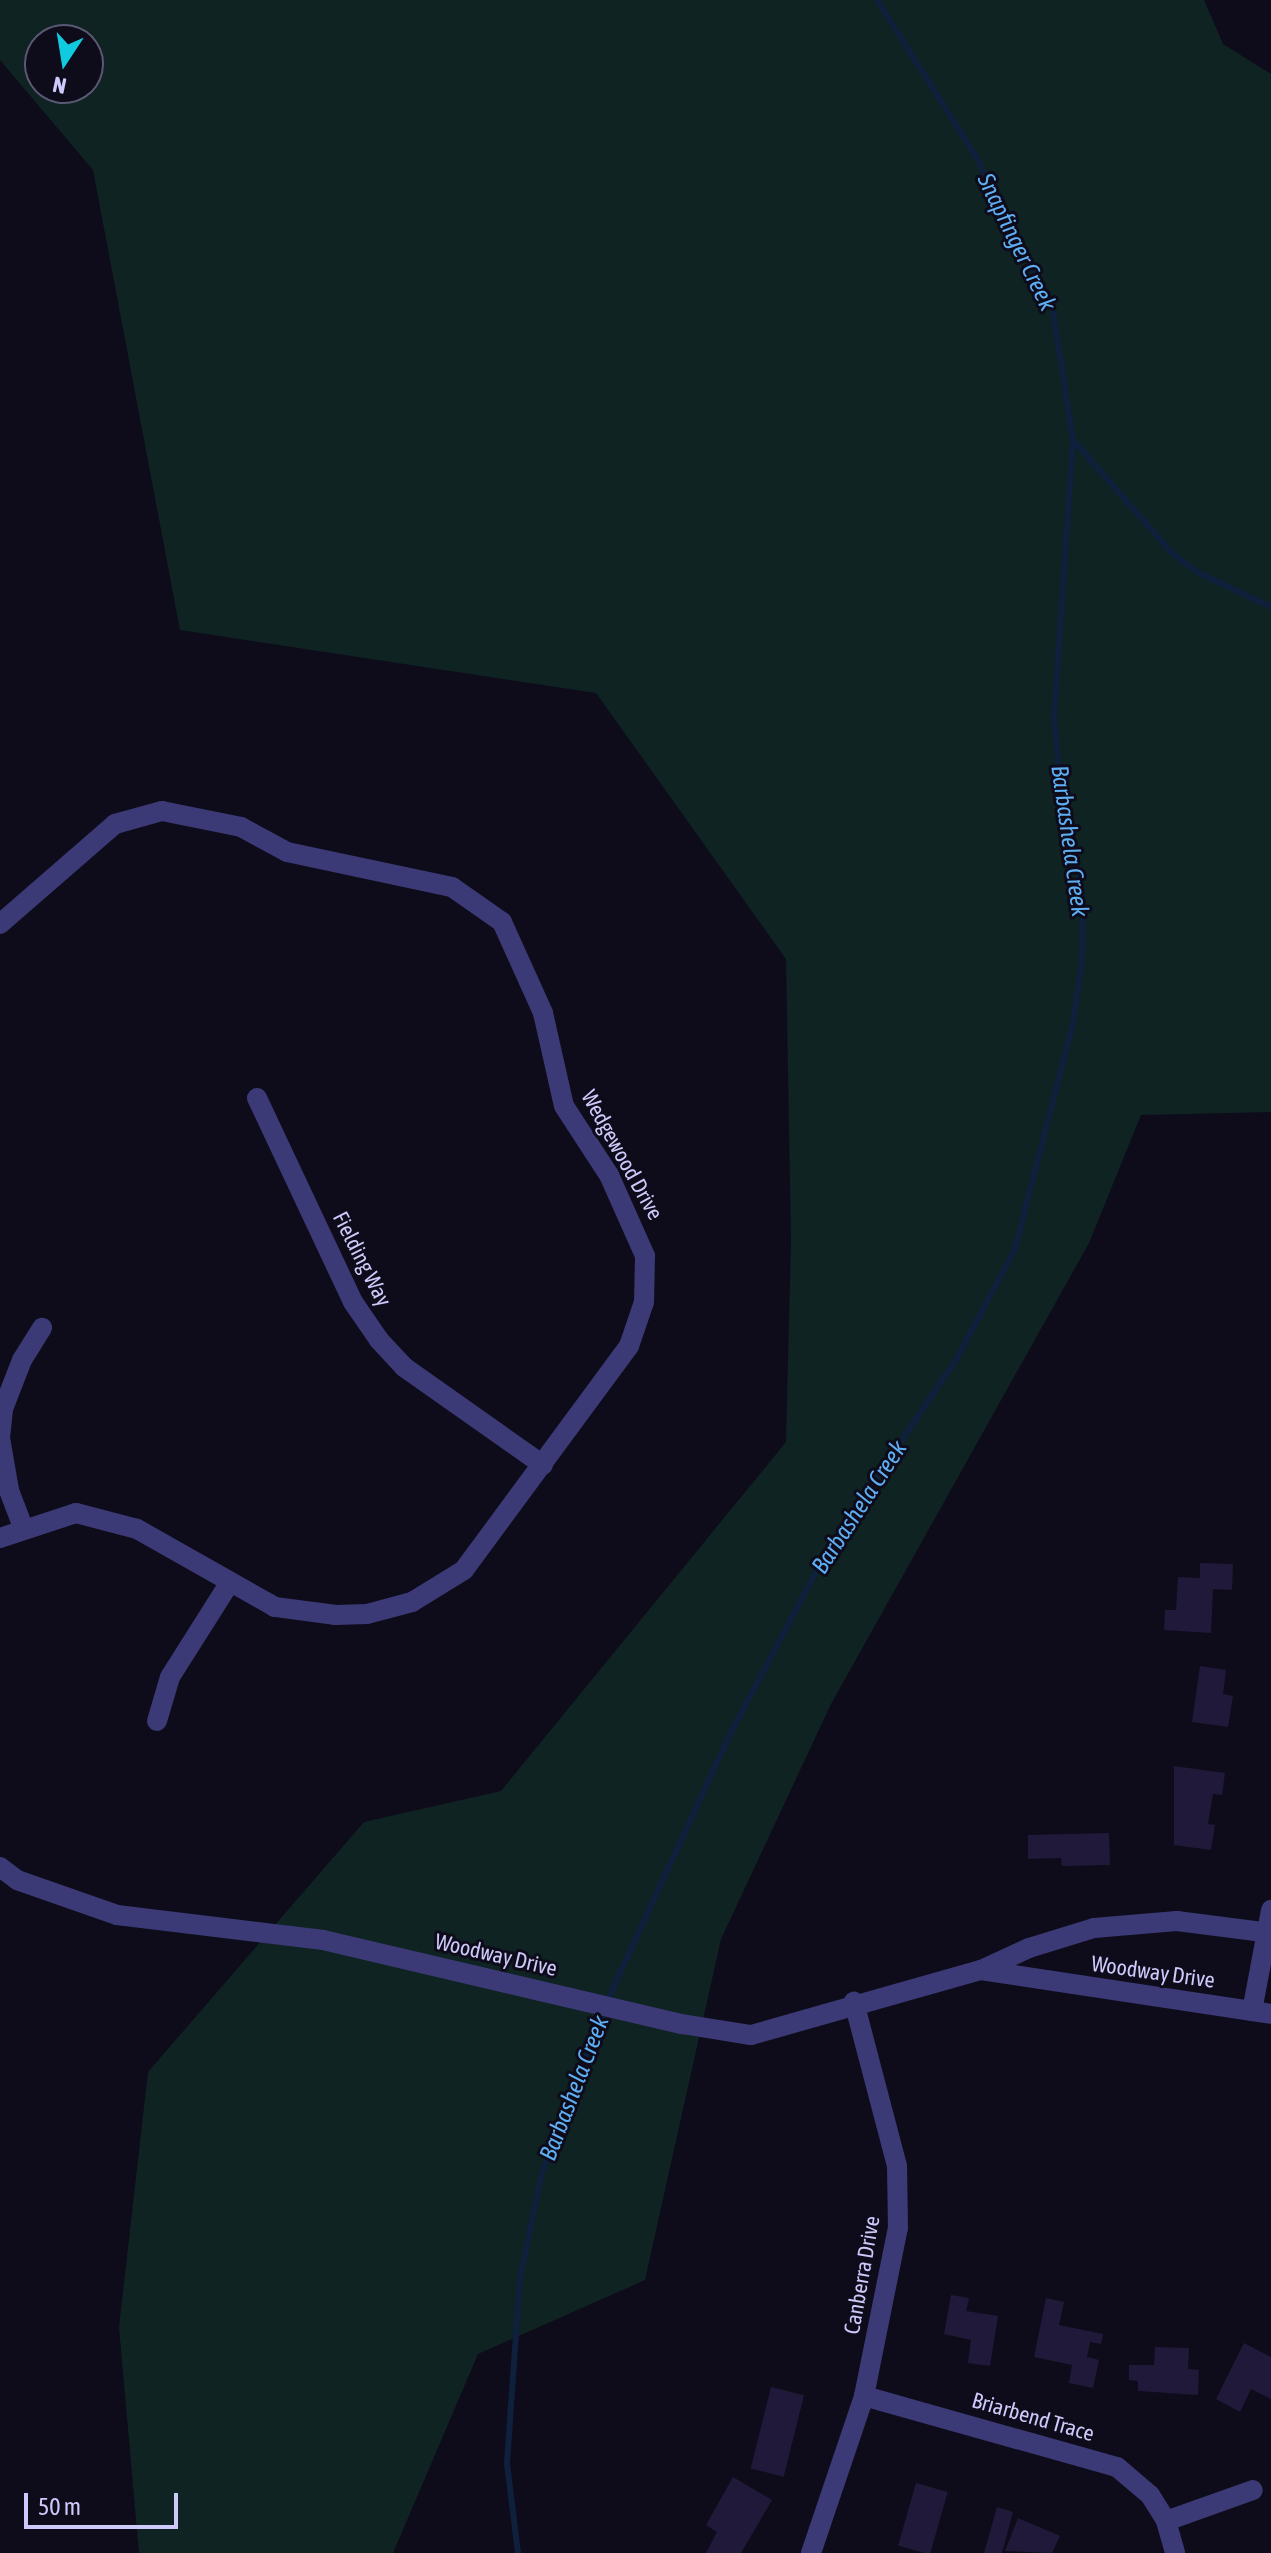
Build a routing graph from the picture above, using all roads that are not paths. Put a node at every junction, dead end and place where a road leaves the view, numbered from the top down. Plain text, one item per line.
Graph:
1 (0, 924) edge
2 (257, 1098) dead end
3 (42, 1328) dead end
4 (543, 1465) junction
5 (23, 1527) junction
6 (0, 1538) edge
7 (230, 1582) junction
8 (157, 1721) dead end
9 (0, 1867) edge
10 (1271, 1910) edge
11 (1269, 1933) edge
12 (981, 1970) junction
13 (854, 2002) junction
14 (1261, 2012) edge
15 (864, 2396) junction
16 (1253, 2490) dead end
17 (1166, 2521) junction
18 (811, 2553) edge
19 (1175, 2553) edge

1 - 4 street, Wedgewood Drive
2 - 4 street, Fielding Way
3 - 5 street
4 - 7 street, Wedgewood Drive
5 - 6 street, Wedgewood Drive
5 - 7 street, Wedgewood Drive
7 - 8 street
9 - 13 street, Woodway Drive
10 - 11 street
11 - 12 street, Woodway Drive
11 - 14 street
12 - 13 street, Woodway Drive
12 - 14 street, Woodway Drive
13 - 15 street, Canberra Drive
15 - 17 street, Briarbend Trace
15 - 18 street, Canberra Drive
16 - 17 street
17 - 19 street, Briarbend Trace

